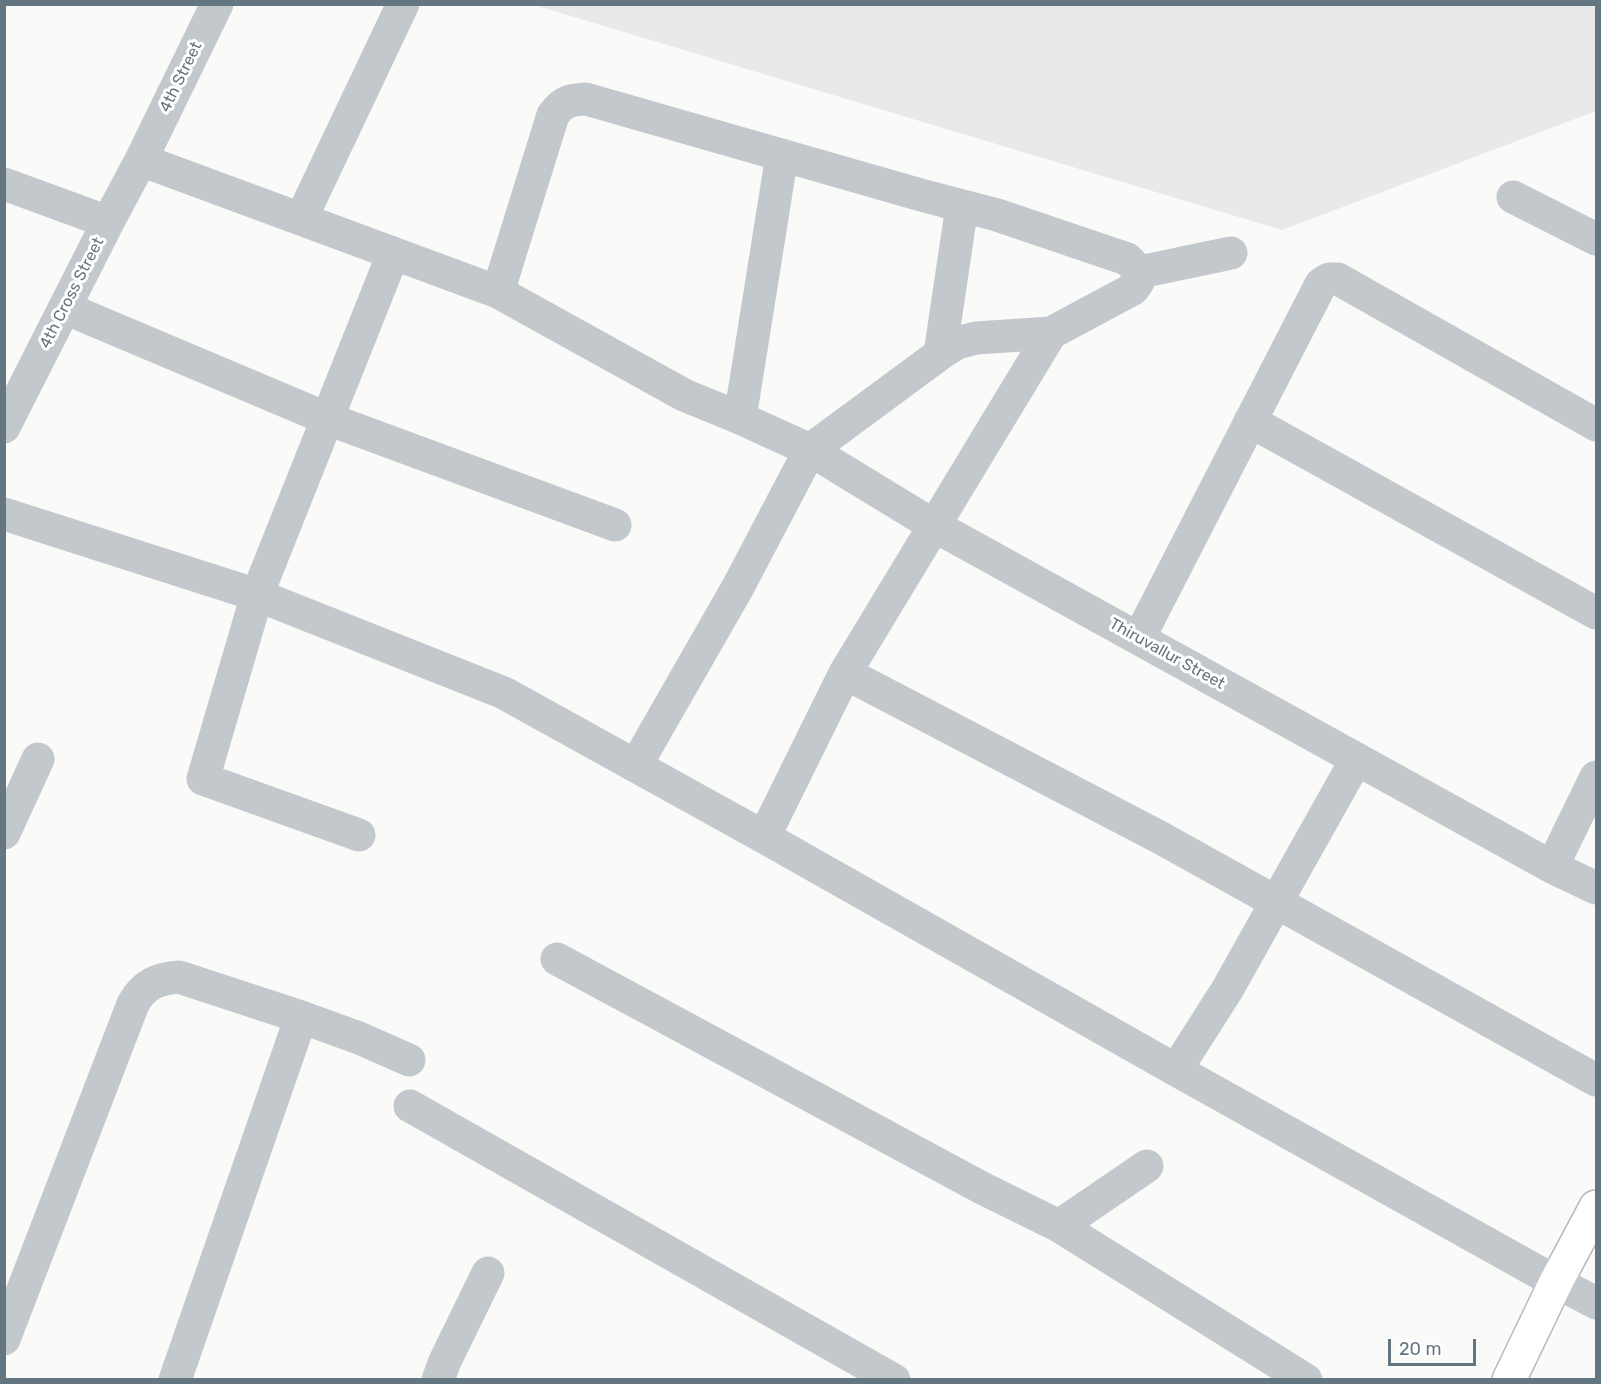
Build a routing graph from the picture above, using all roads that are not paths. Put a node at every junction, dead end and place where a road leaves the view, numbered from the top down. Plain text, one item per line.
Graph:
1 (403, 4) edge
2 (205, 9) edge
3 (782, 154) junction
4 (141, 160) junction
5 (4, 184) edge
6 (1513, 197) dead end
7 (963, 206) junction
8 (302, 219) junction
9 (108, 222) junction
10 (1596, 239) edge
11 (1231, 253) dead end
12 (393, 254) junction
13 (1140, 272) junction
14 (498, 292) junction
15 (64, 308) junction
16 (1051, 333) junction
17 (940, 354) junction
18 (328, 418) junction
19 (740, 418) junction
20 (1250, 421) junction
21 (1596, 425) edge
22 (4, 428) edge
23 (810, 450) junction
24 (4, 514) edge
25 (615, 525) dead end
26 (933, 525) junction
27 (256, 595) junction
28 (1596, 613) edge
29 (1139, 638) junction
30 (844, 673) junction
31 (38, 759) dead end
32 (1356, 760) junction
33 (636, 765) junction
34 (1596, 777) edge
35 (4, 833) edge
36 (359, 835) dead end
37 (764, 837) junction
38 (1551, 867) junction
39 (1596, 888) edge
40 (1276, 901) junction
41 (558, 959) dead end
42 (301, 1017) junction
43 (409, 1060) dead end
44 (1176, 1070) junction
45 (1596, 1080) edge
46 (410, 1106) dead end
47 (1147, 1166) dead end
48 (1596, 1207) edge
49 (1059, 1226) junction
50 (488, 1274) dead end
51 (1556, 1282) junction
52 (1596, 1303) edge
53 (4, 1339) edge
54 (175, 1380) edge
55 (438, 1380) edge
56 (894, 1380) edge
57 (1306, 1380) edge
58 (1509, 1380) edge

1 - 8 street
2 - 4 street, 4th Street
3 - 7 street
3 - 14 street
3 - 19 street
4 - 8 street, Thiruvallur Street
4 - 9 street, 4th Cross Street
5 - 9 street
6 - 10 street
7 - 13 street
7 - 17 street
8 - 12 street, Thiruvallur Street
9 - 15 street, 4th Cross Street
11 - 13 street
12 - 14 street, Thiruvallur Street
12 - 18 street
13 - 16 street
14 - 19 street, Thiruvallur Street
15 - 18 street
15 - 22 street, 4th Cross Street
16 - 17 street
16 - 26 street
17 - 23 street
18 - 25 street
18 - 27 street
19 - 23 street, Thiruvallur Street
20 - 21 street
20 - 28 street
20 - 29 street
23 - 26 street, Thiruvallur Street
23 - 33 street
24 - 27 street
26 - 29 street, Thiruvallur Street
26 - 30 street
27 - 33 street
27 - 36 street
29 - 32 street, Thiruvallur Street
30 - 37 street
30 - 40 street
31 - 35 street
32 - 38 street, Thiruvallur Street
32 - 40 street
33 - 37 street
34 - 38 street
37 - 44 street
38 - 39 street, Thiruvallur Street
40 - 44 street
40 - 45 street
41 - 49 street
42 - 43 street
42 - 53 street
42 - 54 street
44 - 51 street
46 - 56 street
47 - 49 street
48 - 51 street
49 - 57 street
50 - 55 street
51 - 52 street
51 - 58 street

